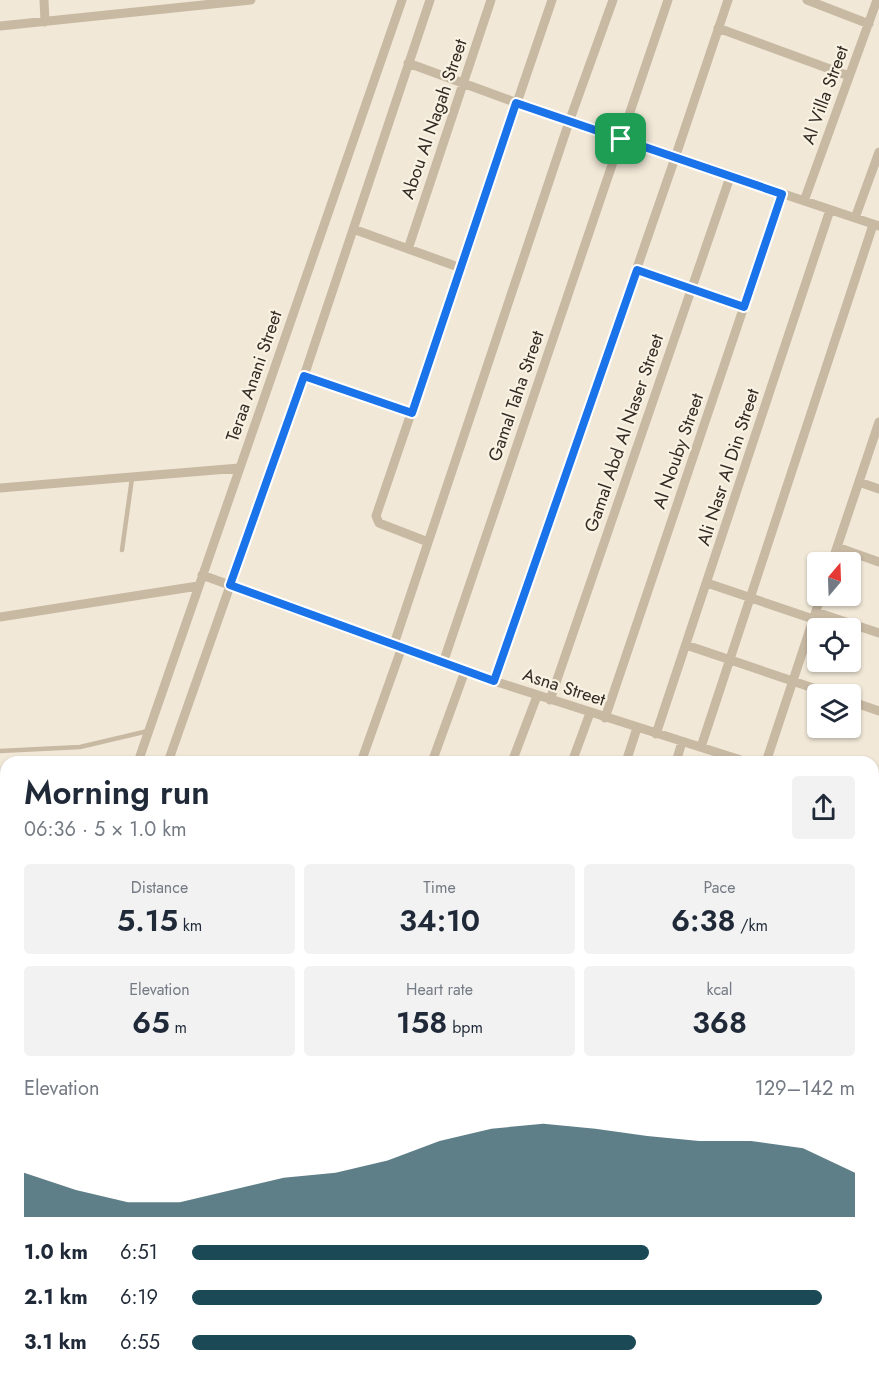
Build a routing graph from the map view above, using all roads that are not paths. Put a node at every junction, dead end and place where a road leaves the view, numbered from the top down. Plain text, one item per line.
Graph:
1 (44, 0) edge
2 (138, 0) edge
3 (249, 0) edge
4 (402, 0) edge
5 (430, 0) edge
6 (491, 0) edge
7 (552, 0) edge
8 (613, 0) edge
9 (668, 0) edge
10 (728, 0) edge
11 (807, 0) edge
12 (878, 0) edge
13 (138, 12) junction
14 (45, 22) junction
15 (869, 24) junction
16 (0, 26) edge
17 (718, 28) junction
18 (408, 63) junction
19 (849, 76) junction
20 (464, 84) junction
21 (516, 103) junction
22 (569, 122) junction
23 (621, 139) junction
24 (879, 152) edge
25 (675, 158) junction
26 (730, 177) junction
27 (782, 194) junction
28 (804, 201) junction
29 (830, 210) junction
30 (855, 218) junction
31 (876, 225) edge
32 (353, 229) junction
33 (408, 249) junction
34 (461, 268) junction
35 (637, 270) junction
36 (692, 289) junction
37 (744, 307) junction
38 (304, 376) junction
39 (412, 413) junction
40 (879, 423) edge
41 (239, 468) junction
42 (132, 478) junction
43 (859, 482) junction
44 (0, 488) edge
45 (879, 489) edge
46 (428, 542) junction
47 (837, 547) junction
48 (122, 550) dead end
49 (835, 552) edge
50 (879, 562) edge
51 (202, 575) junction
52 (706, 583) junction
53 (230, 585) junction
54 (198, 586) junction
55 (750, 598) junction
56 (818, 606) edge
57 (814, 616) junction
58 (0, 617) edge
59 (879, 633) edge
60 (686, 645) junction
61 (398, 646) junction
62 (730, 660) junction
63 (443, 663) junction
64 (465, 671) junction
65 (494, 681) junction
66 (793, 682) junction
67 (807, 686) edge
68 (537, 696) junction
69 (550, 700) junction
70 (861, 705) edge
71 (879, 711) edge
72 (590, 713) junction
73 (605, 718) junction
74 (637, 728) junction
75 (148, 731) junction
76 (657, 734) junction
77 (682, 742) junction
78 (701, 747) junction
79 (0, 751) edge
80 (140, 756) edge
81 (170, 756) edge
82 (363, 756) edge
83 (434, 756) edge
84 (514, 756) edge
85 (574, 756) edge
86 (628, 756) edge
87 (678, 756) edge
88 (729, 756) edge
89 (768, 756) edge

1 - 14 street
2 - 13 street
3 - 13 street
4 - 41 street, Teraa Anani Street
5 - 18 street
6 - 20 street, Abou Al Nagah Street
7 - 21 street
8 - 22 street
9 - 23 street, Gamal Taha Street
10 - 17 street
11 - 15 street
12 - 15 street, Al Villa Street
13 - 14 street
14 - 16 street
15 - 19 street, Al Villa Street
17 - 19 street
17 - 25 street
18 - 20 street
18 - 32 street
19 - 28 street, Al Villa Street
20 - 21 street
20 - 33 street, Abou Al Nagah Street
21 - 22 street
21 - 34 street
22 - 23 street
22 - 46 street
23 - 25 street
23 - 63 street, Gamal Taha Street
24 - 30 street
25 - 26 street
25 - 35 street
26 - 27 street
26 - 36 street, Gamal Abd Al Naser Street
27 - 28 street
27 - 37 street, Al Nouby Street
28 - 29 street
29 - 30 street
29 - 52 street, Ali Nasr Al Din Street
30 - 31 street
31 - 55 street
32 - 33 street
32 - 38 street
33 - 34 street
34 - 39 street
35 - 36 street
35 - 65 street
36 - 37 street
36 - 69 street, Gamal Abd Al Naser Street
37 - 73 street, Al Nouby Street
38 - 39 street
38 - 53 street
39 - 46 street
40 - 43 street
41 - 42 street
41 - 51 street, Teraa Anani Street
42 - 44 street
42 - 48 lane
43 - 45 street
43 - 47 street
46 - 61 street
47 - 49 street
47 - 50 street
51 - 53 street, Asna Street
51 - 54 street, Teraa Anani Street
52 - 55 street
52 - 60 street, Ali Nasr Al Din Street
53 - 61 street, Asna Street
53 - 81 street
54 - 58 street
54 - 75 street, Teraa Anani Street
55 - 57 street
55 - 62 street
56 - 57 street
57 - 59 street
57 - 66 street
60 - 62 street
60 - 76 street, Ali Nasr Al Din Street
61 - 63 street, Asna Street
61 - 82 street
62 - 66 street
62 - 78 street
63 - 64 street, Asna Street
64 - 65 street, Asna Street
64 - 83 street
65 - 68 street, Asna Street
66 - 67 street
66 - 89 street
68 - 69 street, Asna Street
68 - 84 street
69 - 72 street, Asna Street
70 - 71 street
72 - 73 street, Asna Street
72 - 85 street
73 - 74 street, Asna Street
74 - 76 street, Asna Street
74 - 86 street
75 - 79 lane
75 - 80 street, Teraa Anani Street
76 - 77 street, Asna Street
77 - 78 street, Asna Street
77 - 87 street
78 - 88 street, Asna Street

